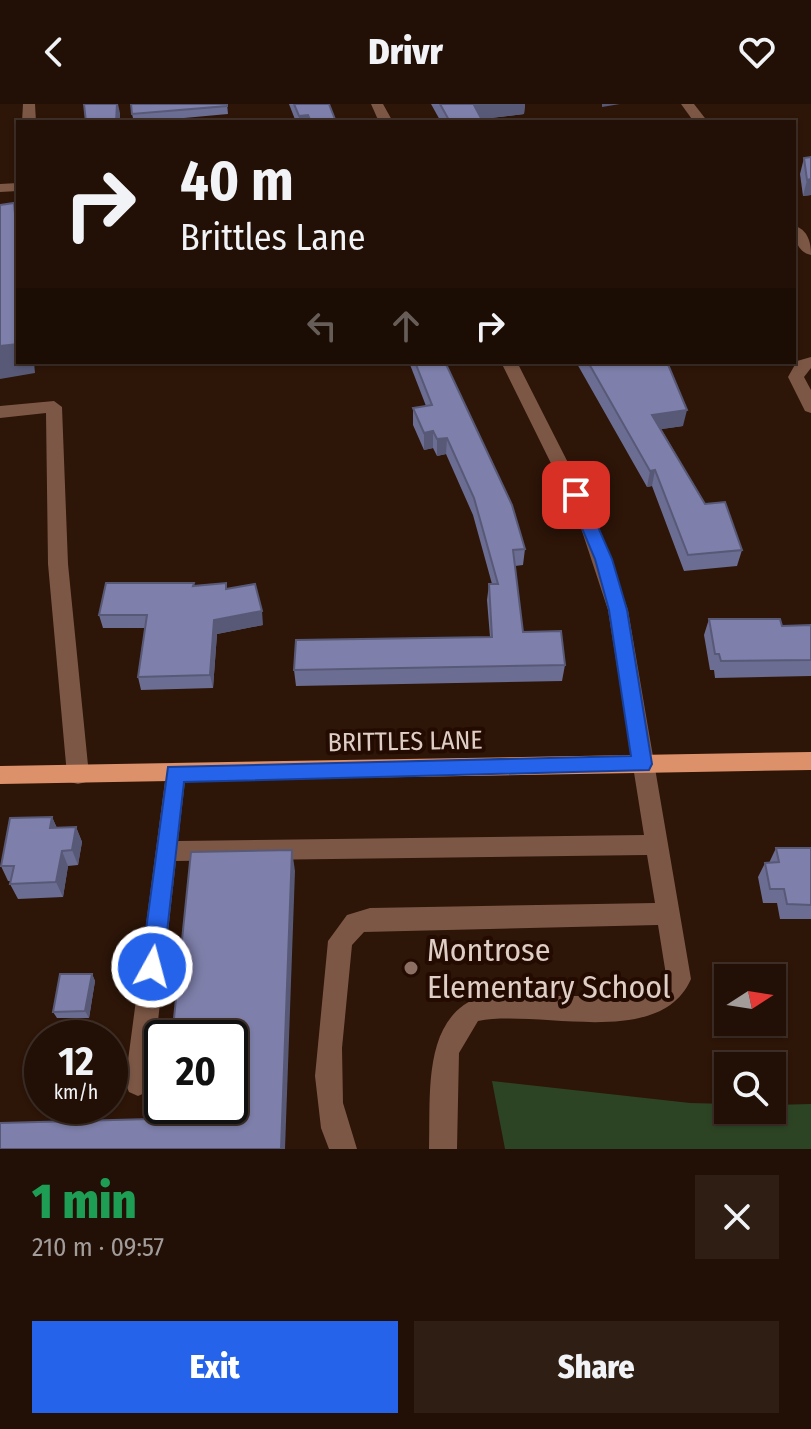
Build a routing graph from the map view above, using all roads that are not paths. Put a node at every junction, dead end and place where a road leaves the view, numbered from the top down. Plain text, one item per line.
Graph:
1 (687, 104) edge
2 (699, 120) edge
3 (796, 232) edge
4 (811, 251) edge
5 (811, 362) edge
6 (510, 364) edge
7 (811, 407) edge
8 (0, 412) edge
9 (811, 761) edge
10 (642, 764) junction
11 (175, 773) junction
12 (0, 775) edge
13 (78, 775) junction
14 (657, 845) junction
15 (166, 851) junction
16 (670, 914) junction
17 (138, 1083) dead end
18 (343, 1149) edge
19 (443, 1149) edge

1 - 2 street
3 - 4 street
5 - 7 street
6 - 10 street
8 - 13 street
9 - 10 main road, BRITTLES LANE
10 - 11 main road, BRITTLES LANE
10 - 14 street
11 - 13 main road, BRITTLES LANE
11 - 15 street
12 - 13 main road, BRITTLES LANE
14 - 15 street
14 - 16 street
15 - 17 street
16 - 18 street
16 - 19 street

